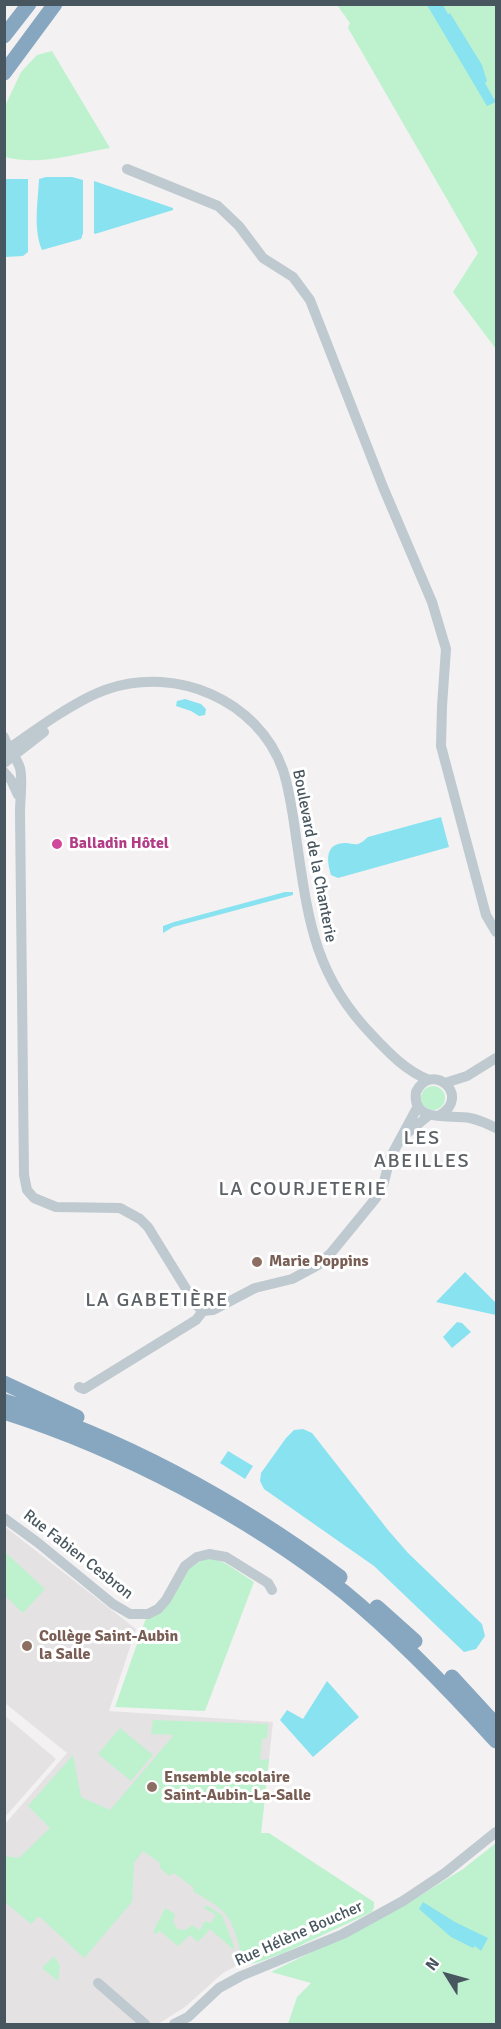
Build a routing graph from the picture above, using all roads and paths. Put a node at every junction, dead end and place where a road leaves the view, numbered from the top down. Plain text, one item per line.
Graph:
1 (30, 4) edge
2 (48, 4) edge
3 (55, 4) edge
4 (4, 36) edge
5 (4, 60) edge
6 (4, 73) edge
7 (127, 169) dead end
8 (4, 737) edge
9 (9, 753) edge
10 (4, 763) edge
11 (4, 772) edge
12 (20, 799) junction
13 (496, 932) edge
14 (496, 1058) edge
15 (396, 1059) junction
16 (429, 1080) junction
17 (449, 1091) junction
18 (416, 1092) junction
19 (417, 1108) junction
20 (440, 1115) junction
21 (428, 1116) junction
22 (473, 1118) junction
23 (496, 1128) edge
24 (402, 1137) junction
25 (204, 1311) junction
26 (4, 1383) edge
27 (79, 1387) dead end
28 (4, 1401) edge
29 (4, 1412) edge
30 (128, 1448) junction
31 (4, 1518) edge
32 (272, 1590) dead end
33 (496, 1725) edge
34 (496, 1741) edge
35 (496, 1832) edge
36 (98, 1983) dead end
37 (145, 2025) edge
38 (174, 2025) edge

1 - 4 highway
2 - 5 highway
3 - 6 highway
7 - 13 street
8 - 9 street
9 - 10 street, Boulevard de la Chanterie
9 - 12 street
9 - 15 street, Boulevard de la Chanterie
11 - 12 street
12 - 25 street
14 - 17 street
15 - 16 street, Boulevard de la Chanterie
15 - 18 street, Boulevard de la Chanterie
16 - 17 street
16 - 18 street
17 - 20 street
17 - 22 street
18 - 19 street
19 - 21 street
19 - 24 street
20 - 21 street
20 - 22 street
21 - 24 street
22 - 23 street
24 - 25 street
25 - 27 street
26 - 30 highway
28 - 30 highway
29 - 34 highway
30 - 33 highway
31 - 32 street, Rue Fabien Cesbron
35 - 38 street, Rue Hélène Boucher
36 - 37 street

